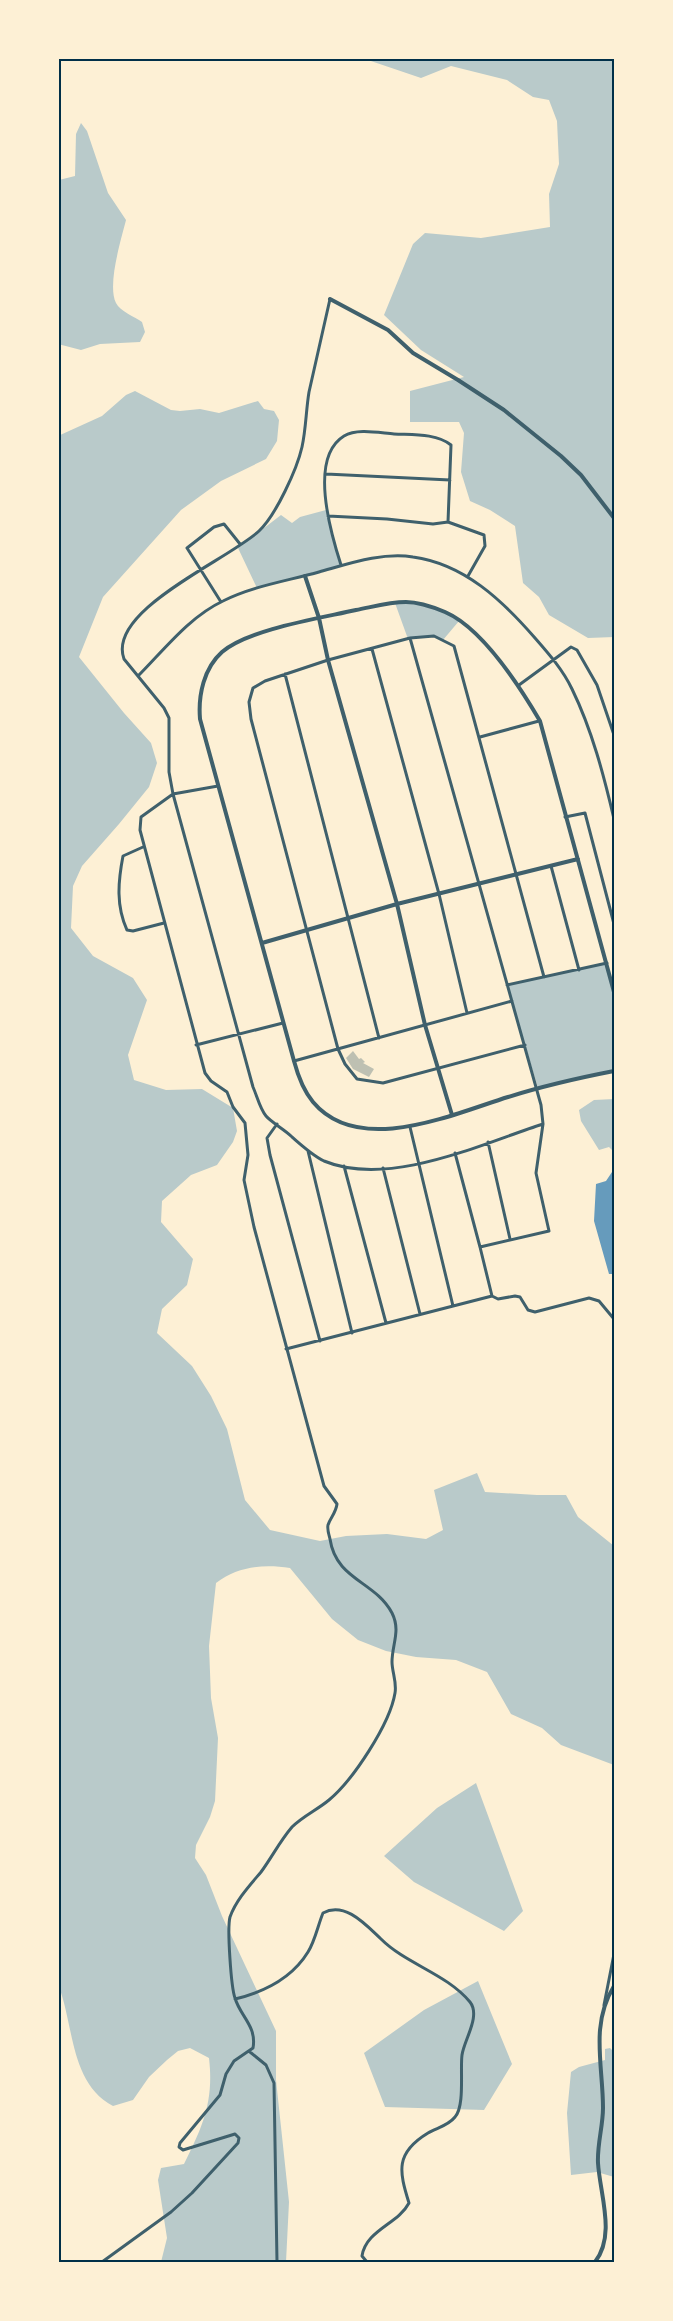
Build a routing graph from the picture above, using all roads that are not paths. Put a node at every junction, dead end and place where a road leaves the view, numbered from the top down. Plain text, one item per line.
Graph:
1 (330, 299) joint
2 (326, 474) junction
3 (450, 480) junction
4 (328, 516) junction
5 (615, 518) edge
6 (448, 522) junction
7 (240, 544) junction
8 (341, 565) junction
9 (201, 570) junction
10 (305, 576) junction
11 (468, 576) junction
12 (221, 602) junction
13 (319, 618) junction
14 (410, 638) junction
15 (372, 648) junction
16 (328, 660) junction
17 (555, 661) junction
18 (285, 674) junction
19 (138, 676) junction
20 (519, 685) junction
21 (540, 721) junction
22 (615, 735) edge
23 (480, 737) junction
24 (218, 786) junction
25 (173, 794) junction
26 (565, 817) junction
27 (615, 819) edge
28 (144, 846) junction
29 (578, 859) junction
30 (551, 867) junction
31 (515, 874) junction
32 (479, 883) junction
33 (439, 894) junction
34 (397, 904) junction
35 (349, 918) junction
36 (164, 923) junction
37 (615, 924) edge
38 (307, 930) junction
39 (262, 943) junction
40 (607, 963) junction
41 (579, 970) junction
42 (544, 977) junction
43 (507, 985) junction
44 (615, 992) edge
45 (512, 1001) junction
46 (467, 1013) junction
47 (283, 1023) junction
48 (424, 1025) junction
49 (238, 1035) junction
50 (379, 1038) junction
51 (196, 1045) junction
52 (525, 1046) junction
53 (338, 1049) junction
54 (294, 1061) junction
55 (439, 1068) junction
56 (615, 1071) edge
57 (538, 1088) junction
58 (452, 1114) junction
59 (277, 1124) junction
60 (543, 1124) junction
61 (410, 1127) junction
62 (488, 1142) junction
63 (308, 1151) junction
64 (455, 1153) junction
65 (418, 1163) junction
66 (344, 1166) junction
67 (383, 1168) junction
68 (510, 1240) junction
69 (480, 1247) junction
70 (492, 1296) junction
71 (453, 1306) junction
72 (420, 1314) junction
73 (615, 1319) edge
74 (386, 1323) junction
75 (352, 1333) junction
76 (320, 1341) junction
77 (286, 1349) junction
78 (615, 1954) edge
79 (615, 1986) edge
80 (235, 1999) junction
81 (603, 2007) junction
82 (250, 2052) junction
83 (102, 2262) edge
84 (277, 2262) edge
85 (367, 2262) edge
86 (595, 2262) edge

1 - 5 street
1 - 7 street
2 - 3 street
2 - 3 street
2 - 4 street
3 - 6 street
4 - 6 street
4 - 8 street
6 - 11 street
7 - 9 street
7 - 9 street
8 - 10 street
8 - 11 street
9 - 12 street
9 - 19 street
10 - 12 street
10 - 13 street
11 - 17 street
12 - 19 street
13 - 16 street
13 - 20 street
13 - 24 street
14 - 15 street
14 - 23 street
14 - 32 street
15 - 16 street
15 - 33 street
16 - 18 street
16 - 34 street
17 - 20 street
17 - 22 street
17 - 27 street
18 - 35 street
18 - 38 street
19 - 25 street
20 - 21 street
21 - 23 street
21 - 26 street
23 - 31 street
24 - 25 street
24 - 39 street
25 - 28 street
25 - 49 street
26 - 29 street
26 - 37 street
28 - 36 street
28 - 36 street
29 - 30 street
29 - 40 street
30 - 31 street
30 - 41 street
31 - 32 street
31 - 42 street
32 - 33 street
32 - 43 street
33 - 34 street
33 - 46 street
34 - 35 street
34 - 48 street
35 - 38 street
35 - 50 street
36 - 51 street
38 - 39 street
38 - 53 street
39 - 47 street
40 - 41 street
40 - 44 street
41 - 42 street
42 - 43 street
43 - 45 street
45 - 46 street
45 - 52 street
46 - 48 street
47 - 49 street
47 - 54 street
48 - 50 street
48 - 55 street
49 - 51 street
49 - 59 street
50 - 53 street
51 - 77 street
52 - 55 street
52 - 57 street
53 - 54 street
53 - 55 street
54 - 61 street
55 - 58 street
56 - 57 street
57 - 58 street
57 - 60 street
58 - 61 street
59 - 63 street
59 - 76 street
60 - 62 street
60 - 68 street
61 - 65 street
62 - 64 street
62 - 68 street
63 - 66 street
63 - 75 street
64 - 65 street
64 - 69 street
65 - 67 street
65 - 71 street
66 - 67 street
66 - 74 street
67 - 72 street
68 - 69 street
69 - 70 street
70 - 71 street
70 - 73 street
71 - 72 street
72 - 74 street
74 - 75 street
75 - 76 street
76 - 77 street
77 - 80 street
78 - 81 street
79 - 81 street
80 - 82 street
80 - 85 street
81 - 86 street
82 - 83 street
82 - 84 street

